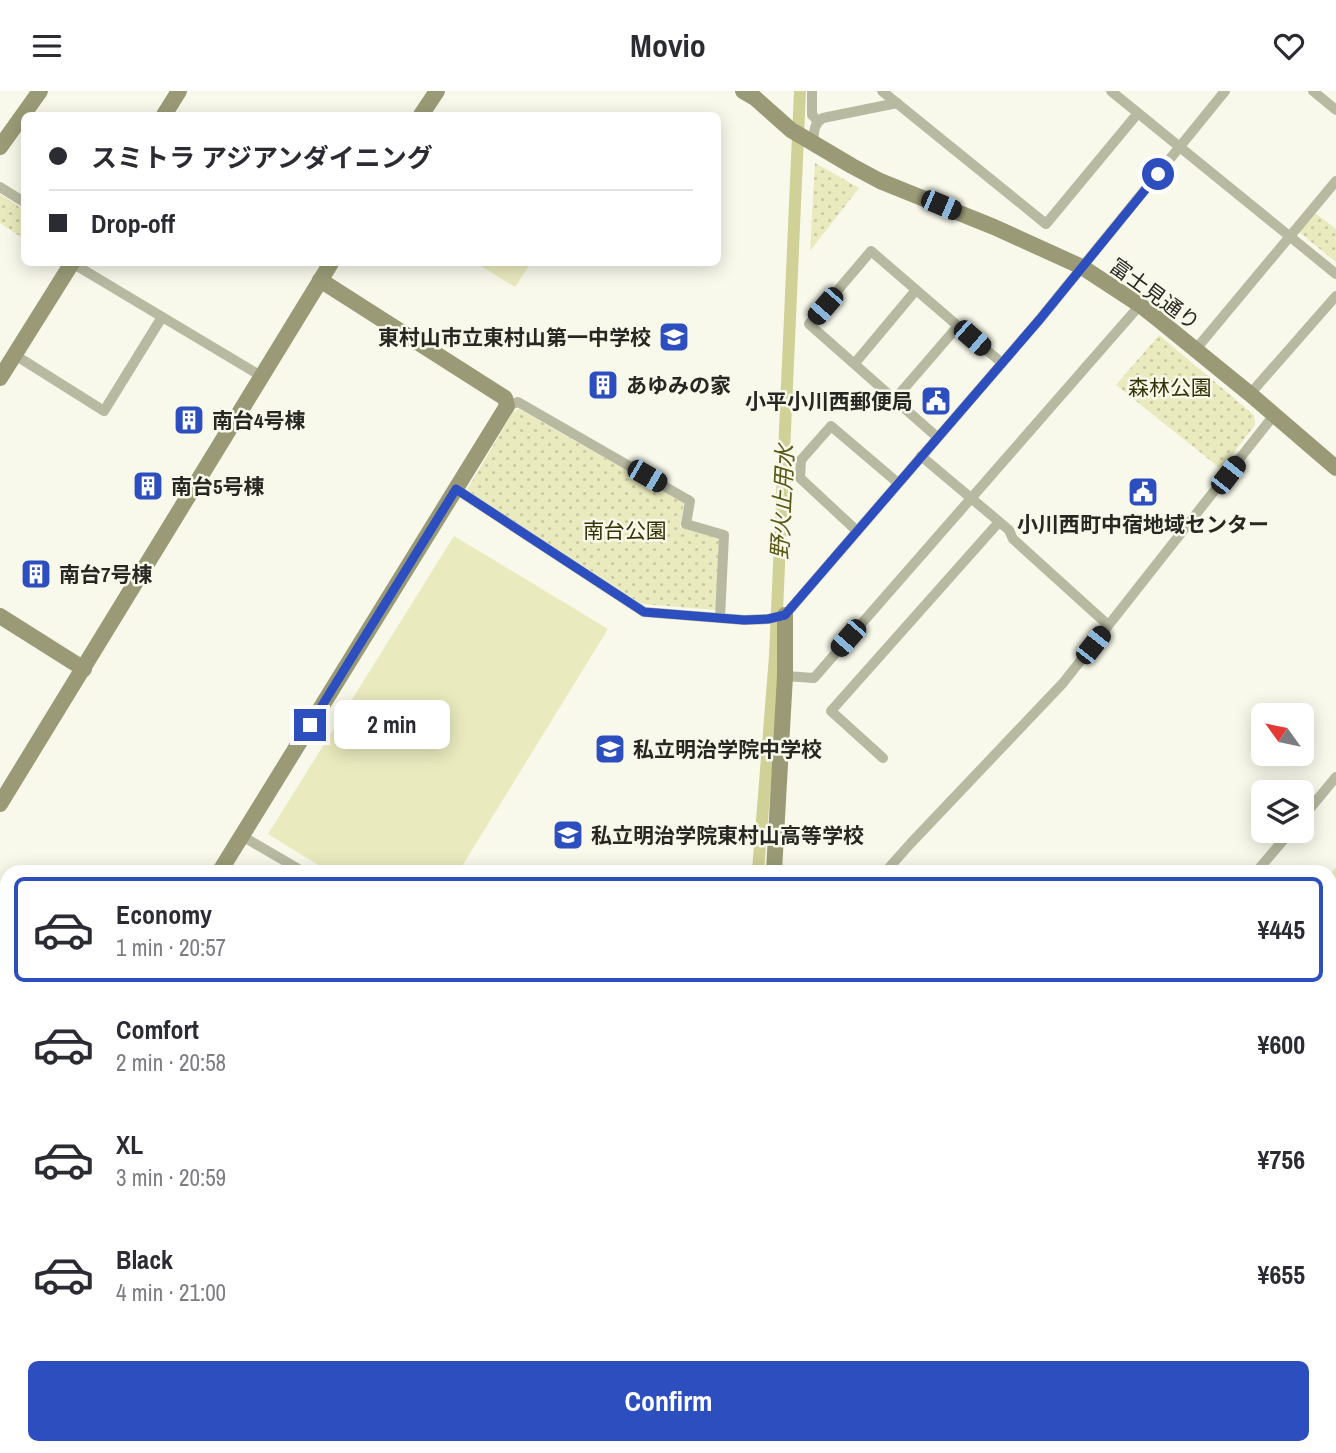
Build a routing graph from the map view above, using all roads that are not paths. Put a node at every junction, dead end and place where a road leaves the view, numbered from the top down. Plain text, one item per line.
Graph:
1 (40, 91) edge
2 (179, 91) edge
3 (437, 91) edge
4 (743, 91) edge
5 (812, 91) edge
6 (882, 91) edge
7 (1111, 91) edge
8 (1225, 91) edge
9 (1313, 91) edge
10 (897, 103) junction
11 (1336, 110) edge
12 (25, 112) edge
13 (165, 112) edge
14 (423, 112) edge
15 (1138, 113) junction
16 (21, 117) edge
17 (818, 121) junction
18 (810, 142) junction
19 (0, 146) edge
20 (1179, 147) junction
21 (1336, 181) edge
22 (0, 187) edge
23 (21, 200) edge
24 (1290, 236) junction
25 (70, 266) edge
26 (77, 266) edge
27 (329, 266) edge
28 (1082, 267) junction
29 (1336, 274) edge
30 (320, 280) junction
31 (916, 290) junction
32 (1336, 296) edge
33 (1140, 305) junction
34 (162, 317) junction
35 (958, 326) junction
36 (1196, 349) junction
37 (15, 355) junction
38 (855, 363) junction
39 (1002, 363) junction
40 (261, 376) junction
41 (0, 378) edge
42 (1250, 394) junction
43 (895, 399) junction
44 (508, 406) junction
45 (1274, 415) junction
46 (937, 437) junction
47 (921, 456) junction
48 (1336, 468) edge
49 (898, 483) junction
50 (456, 489) junction
51 (970, 498) junction
52 (999, 522) junction
53 (857, 531) junction
54 (0, 616) edge
55 (778, 617) junction
56 (720, 618) junction
57 (1108, 625) junction
58 (83, 669) junction
59 (785, 676) junction
60 (883, 758) dead end
61 (1336, 778) edge
62 (0, 804) edge
63 (1314, 804) edge
64 (242, 836) junction
65 (1281, 843) edge
66 (224, 865) edge
67 (292, 865) edge
68 (774, 865) edge
69 (891, 865) edge
70 (1262, 865) edge

1 - 12 street
2 - 13 street
3 - 14 street
4 - 18 street, 富士見通り
5 - 17 street
6 - 10 street
7 - 15 street
8 - 20 street
9 - 11 street
10 - 15 street
10 - 17 street
15 - 20 street
16 - 19 street
17 - 18 street
18 - 28 street, 富士見通り
20 - 24 street
20 - 28 street
21 - 24 street
22 - 23 street
24 - 29 street
24 - 36 street
25 - 37 street
26 - 34 street
27 - 30 street
28 - 33 street, 富士見通り
28 - 39 street
30 - 40 street
30 - 44 street
31 - 35 street
31 - 38 street
31 - 38 street
32 - 42 street
33 - 36 street, 富士見通り
33 - 51 street
34 - 37 street
34 - 40 street
35 - 39 street
35 - 43 street
36 - 42 street, 富士見通り
37 - 41 street
38 - 43 street
39 - 46 street
40 - 58 street
42 - 45 street, 富士見通り
43 - 46 street
44 - 50 street
44 - 56 street
45 - 48 street, 富士見通り
45 - 57 street
46 - 47 street
47 - 49 street
47 - 51 street
49 - 53 street
49 - 53 street
50 - 56 street
50 - 64 street
51 - 52 street
51 - 59 street
52 - 57 street
52 - 60 street
53 - 55 street
54 - 58 street
55 - 56 street
55 - 59 street
57 - 69 street
58 - 62 street
59 - 68 street
61 - 63 street
64 - 66 street
64 - 67 street
65 - 70 street

